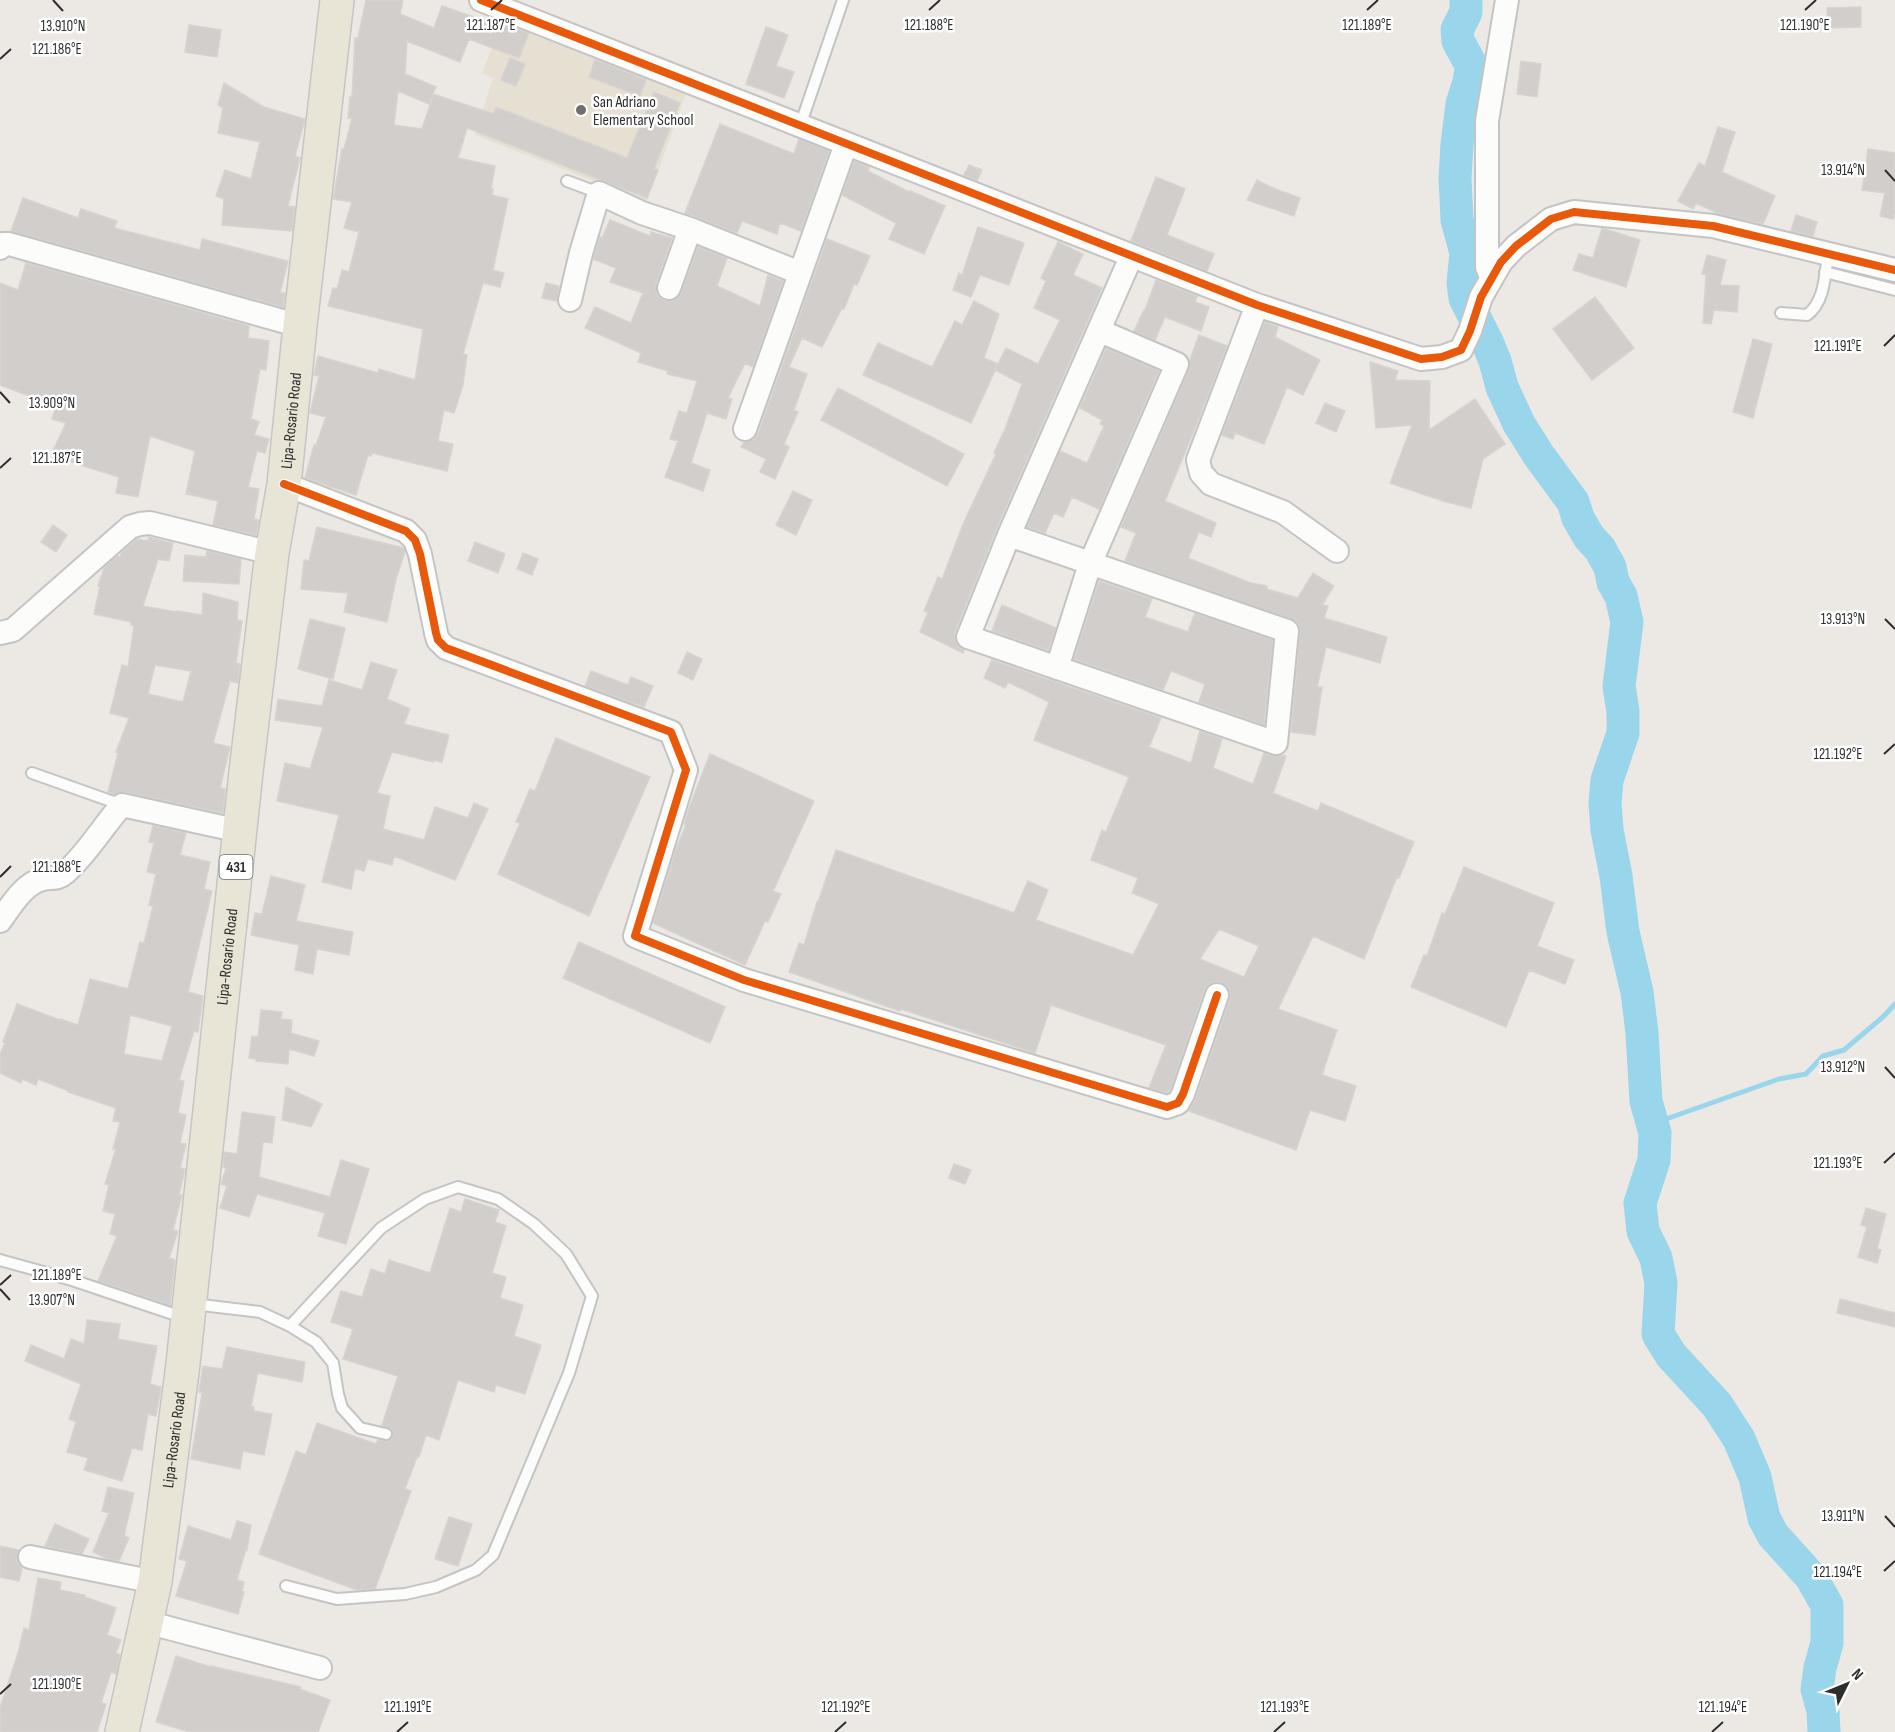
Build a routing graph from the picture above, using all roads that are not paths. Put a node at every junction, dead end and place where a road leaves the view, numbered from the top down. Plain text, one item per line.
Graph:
1 (337, 0) edge
2 (481, 0) edge
3 (843, 0) edge
4 (1508, 0) edge
5 (800, 126) junction
6 (846, 144) junction
7 (567, 181) dead end
8 (599, 193) junction
9 (690, 229) junction
10 (0, 248) edge
11 (1131, 257) junction
12 (1826, 263) junction
13 (1895, 270) edge
14 (800, 273) junction
15 (1491, 277) junction
16 (669, 288) dead end
17 (1895, 290) edge
18 (570, 300) dead end
19 (1257, 306) junction
20 (1781, 313) dead end
21 (300, 326) junction
22 (1100, 331) junction
23 (745, 429) dead end
24 (284, 484) junction
25 (1009, 535) junction
26 (1337, 551) dead end
27 (272, 553) junction
28 (1090, 564) junction
29 (0, 633) edge
30 (1057, 668) junction
31 (32, 773) dead end
32 (122, 805) junction
33 (240, 831) junction
34 (0, 921) edge
35 (1217, 995) dead end
36 (0, 1260) edge
37 (189, 1312) junction
38 (290, 1326) junction
39 (386, 1434) dead end
40 (30, 1557) dead end
41 (155, 1582) junction
42 (286, 1586) dead end
43 (146, 1622) junction
44 (320, 1668) dead end
45 (122, 1732) edge

1 - 21 main road, Lipa-Rosario Road / 431
2 - 5 street
3 - 5 lane
4 - 15 street
5 - 6 street
6 - 11 street
6 - 14 street
7 - 8 lane
8 - 9 street
8 - 18 street
9 - 14 street
9 - 16 street
10 - 21 street
11 - 19 street
11 - 22 street
12 - 13 street
12 - 15 street
12 - 17 lane
12 - 20 lane
14 - 23 street
15 - 19 street
19 - 26 street
21 - 24 main road, Lipa-Rosario Road / 431
22 - 25 street
22 - 28 street
24 - 27 main road, Lipa-Rosario Road / 431
24 - 35 street
25 - 28 street
25 - 30 street
27 - 29 street
27 - 33 main road, Lipa-Rosario Road / 431
28 - 30 street
28 - 30 street
31 - 32 lane
32 - 33 street
32 - 34 street
33 - 37 main road, Lipa-Rosario Road / 431
36 - 37 lane
37 - 38 lane
37 - 41 main road, Lipa-Rosario Road / 431
38 - 39 lane
38 - 42 lane
40 - 41 street
41 - 43 main road, Lipa-Rosario Road / 431
43 - 44 street
43 - 45 main road, Lipa-Rosario Road / 431

